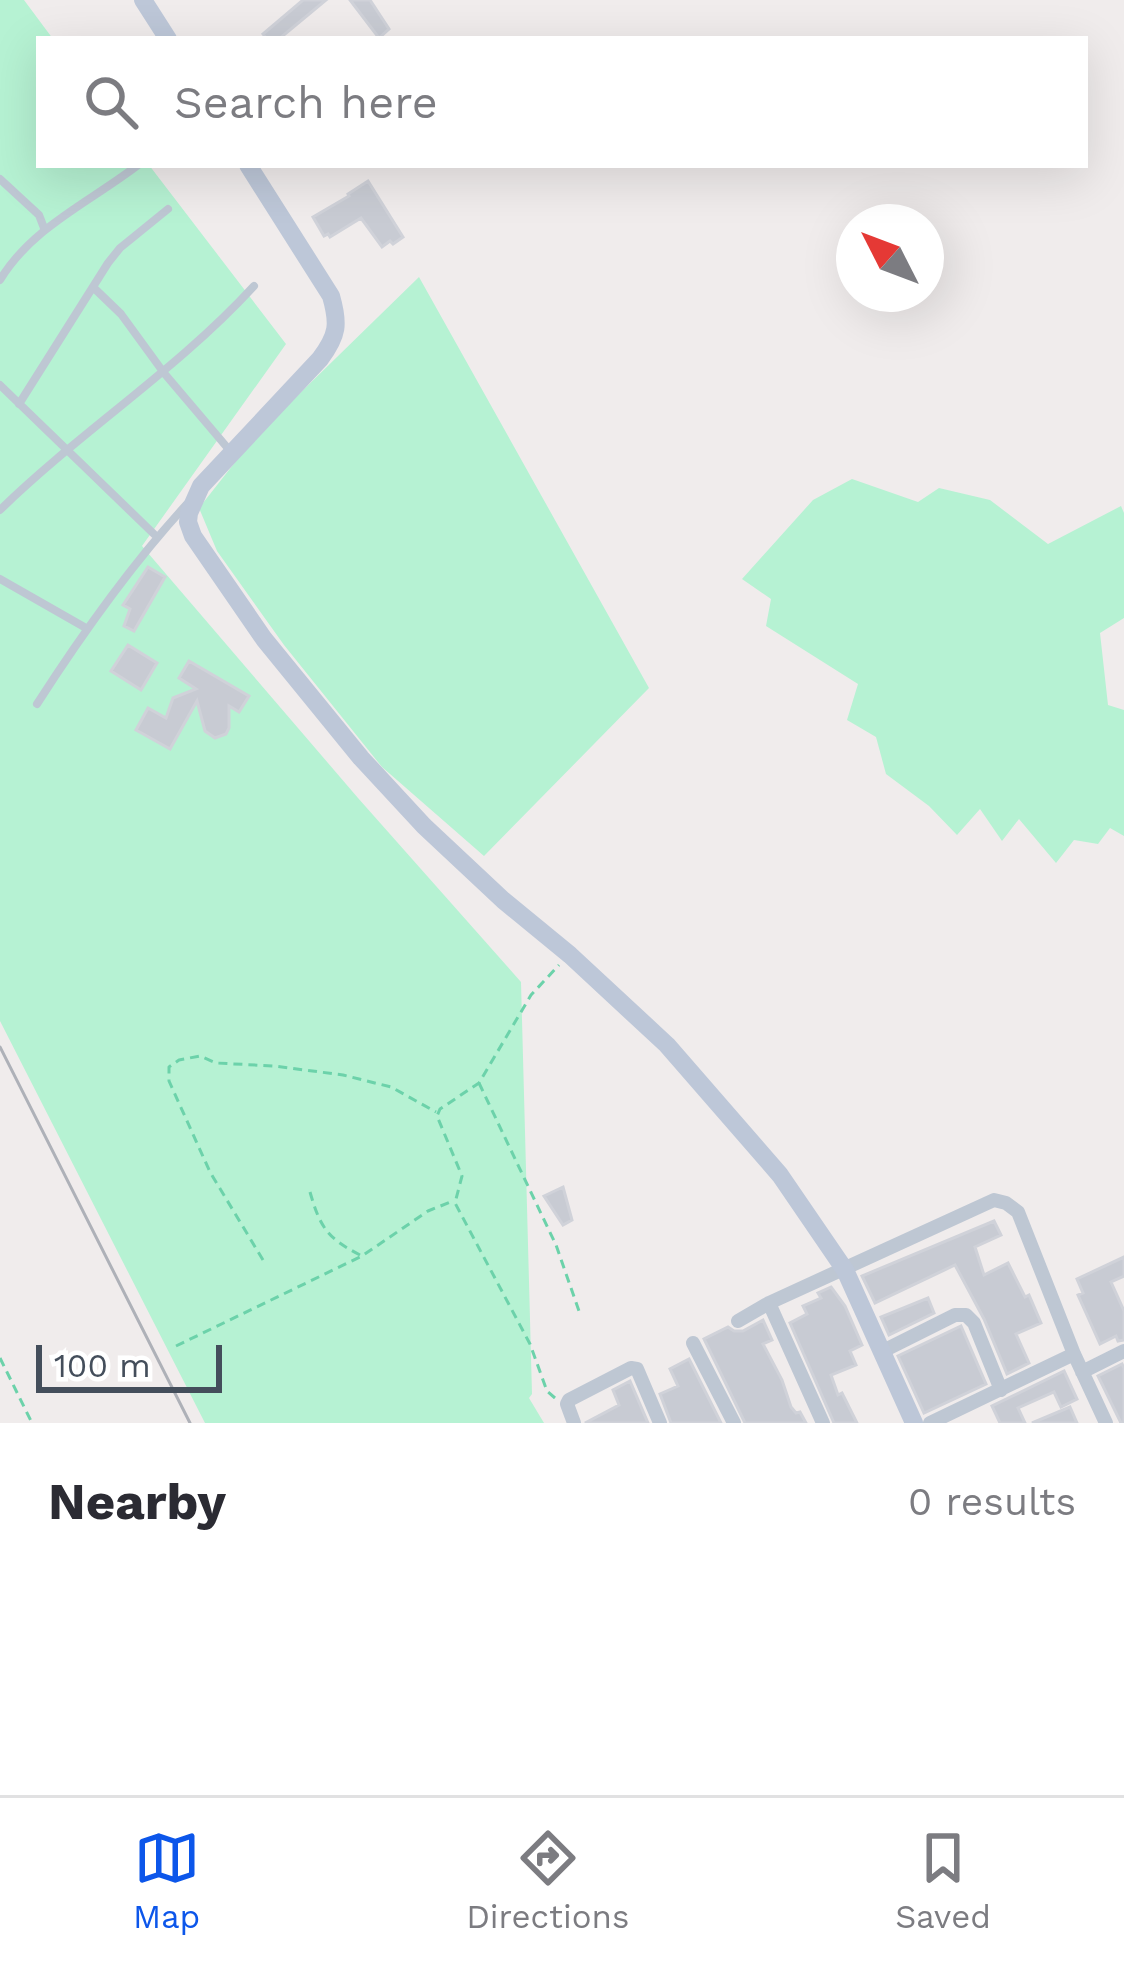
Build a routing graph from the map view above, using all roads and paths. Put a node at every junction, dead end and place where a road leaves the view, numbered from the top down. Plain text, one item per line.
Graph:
1 (142, 0) edge
2 (166, 36) edge
3 (134, 168) edge
4 (250, 168) edge
5 (0, 179) edge
6 (168, 209) dead end
7 (44, 230) junction
8 (0, 280) edge
9 (254, 286) dead end
10 (94, 288) junction
11 (164, 374) junction
12 (0, 385) edge
13 (20, 404) junction
14 (66, 451) junction
15 (232, 454) junction
16 (196, 494) junction
17 (0, 510) edge
18 (157, 537) junction
19 (0, 579) edge
20 (86, 628) junction
21 (37, 704) dead end
22 (570, 955) junction
23 (479, 1083) junction
24 (437, 1113) junction
25 (310, 1192) dead end
26 (454, 1200) junction
27 (362, 1256) junction
28 (263, 1260) dead end
29 (845, 1270) junction
30 (769, 1304) junction
31 (580, 1310) dead end
32 (738, 1321) dead end
33 (693, 1343) dead end
34 (176, 1346) dead end
35 (1124, 1351) edge
36 (881, 1352) junction
37 (1074, 1354) junction
38 (0, 1358) edge
39 (1082, 1372) junction
40 (1000, 1390) junction
41 (567, 1404) junction
42 (819, 1422) edge
43 (32, 1423) edge
44 (574, 1423) edge
45 (661, 1423) edge
46 (734, 1423) edge
47 (914, 1423) edge
48 (930, 1423) edge
49 (1106, 1423) edge

1 - 2 street
3 - 7 lane
4 - 15 street
5 - 7 lane
6 - 10 lane
7 - 8 lane
9 - 11 lane
10 - 11 lane
10 - 13 lane
11 - 14 lane
11 - 15 lane
12 - 13 lane
13 - 14 lane
14 - 17 lane
14 - 18 lane
15 - 16 street
16 - 18 lane
16 - 22 street
18 - 20 lane
19 - 20 lane
20 - 21 lane
22 - 23 path
22 - 29 street
23 - 24 path
23 - 31 path
24 - 26 path
24 - 28 path
25 - 27 path
26 - 27 path
26 - 41 path
27 - 34 path
29 - 30 street
29 - 36 street
29 - 37 street
30 - 32 street
30 - 42 street
33 - 46 street
35 - 39 street
36 - 40 street
36 - 47 street
37 - 39 street
37 - 40 street
38 - 43 path
39 - 49 street
40 - 48 street
41 - 44 street
41 - 45 street

